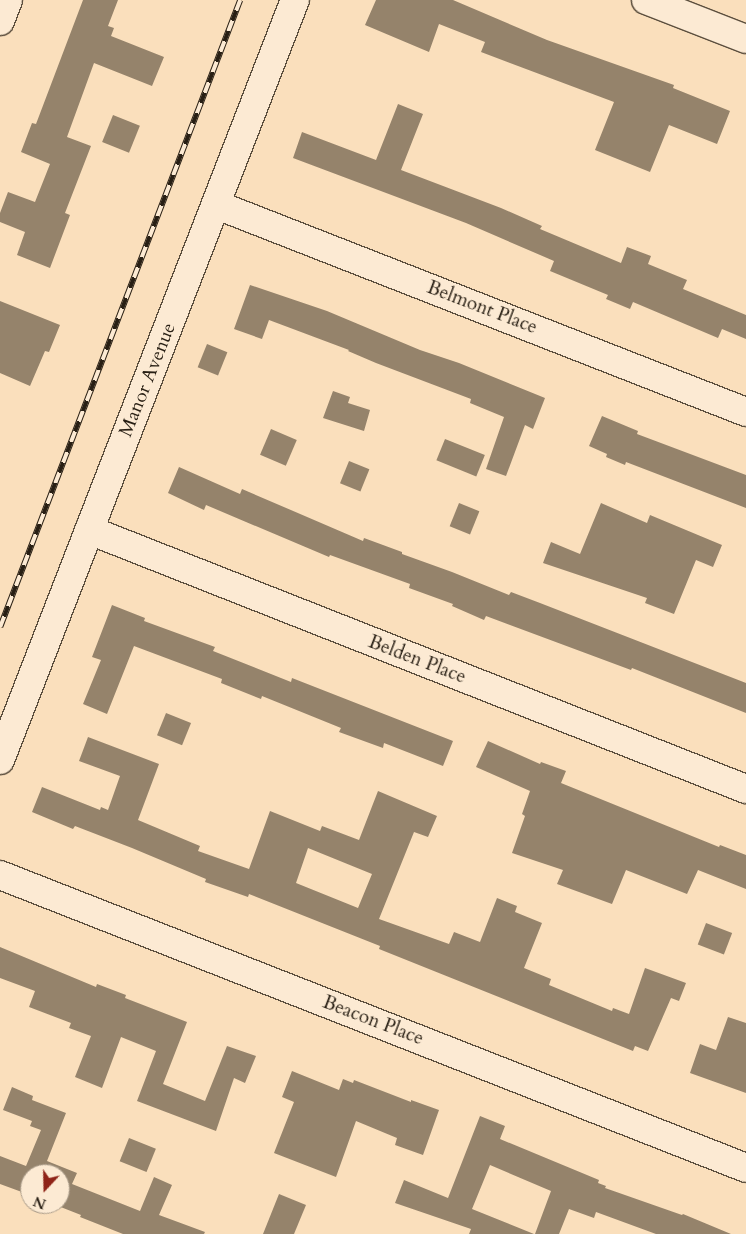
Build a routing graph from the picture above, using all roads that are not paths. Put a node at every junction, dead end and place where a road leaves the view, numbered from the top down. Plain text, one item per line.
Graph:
1 (8, 0) edge
2 (295, 0) edge
3 (646, 0) edge
4 (681, 6) edge
5 (0, 21) edge
6 (746, 39) edge
7 (217, 205) junction
8 (746, 412) edge
9 (89, 530) junction
10 (0, 760) edge
11 (746, 789) edge
12 (0, 875) edge
13 (746, 1168) edge

1 - 5 street
2 - 7 street, Manor Avenue
3 - 4 street
4 - 6 street
7 - 8 street, Belmont Place
7 - 9 street, Manor Avenue
9 - 10 street, Manor Avenue
9 - 11 street, Belden Place
12 - 13 street, Beacon Place

